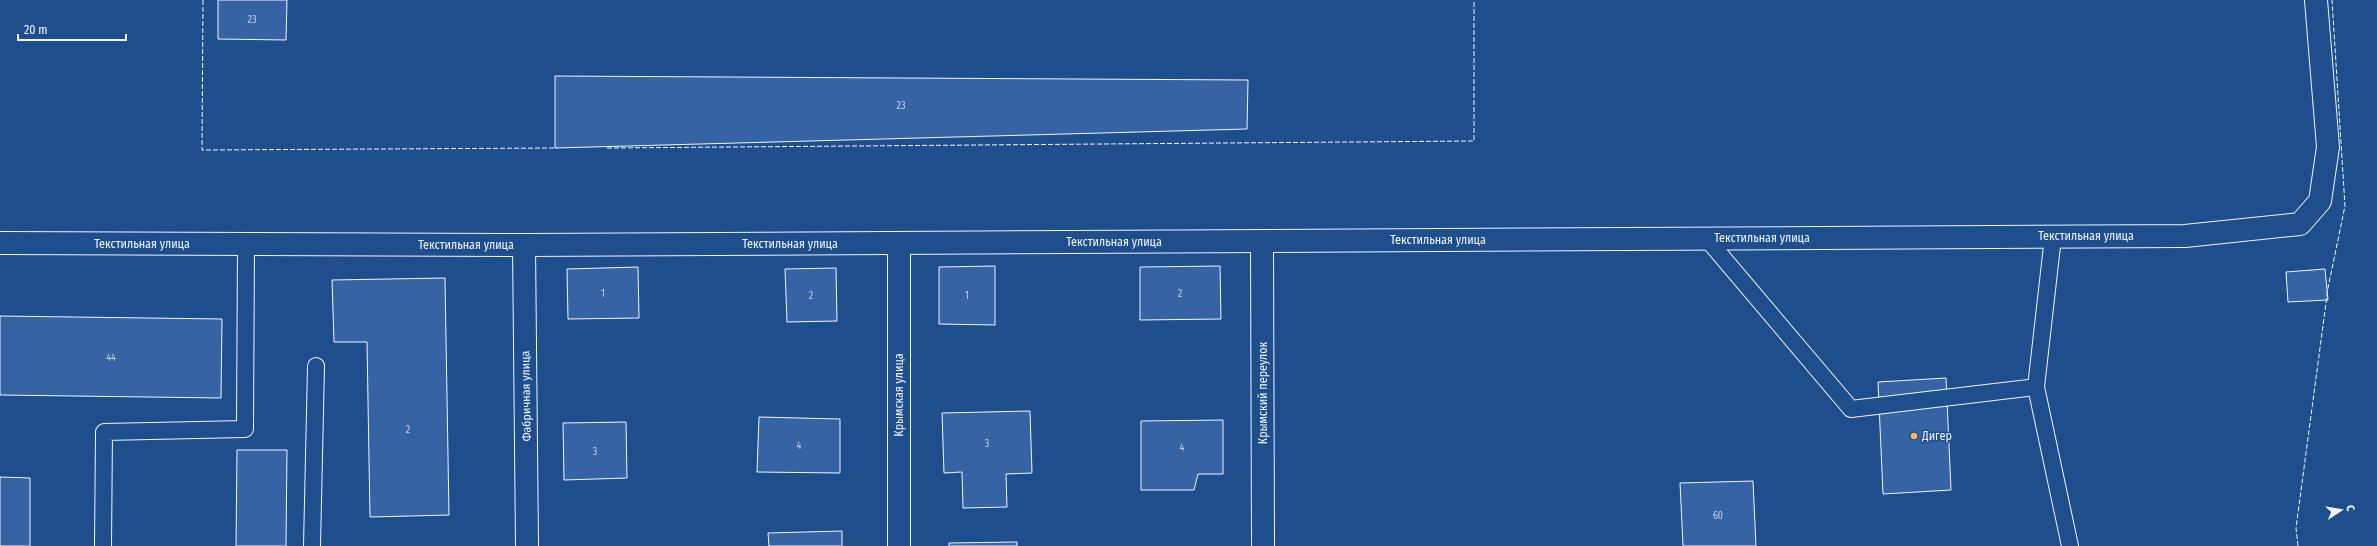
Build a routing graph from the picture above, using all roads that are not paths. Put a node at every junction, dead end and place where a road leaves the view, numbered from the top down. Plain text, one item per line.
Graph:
1 (2316, 0) edge
2 (2053, 237) junction
3 (1707, 239) junction
4 (1262, 241) junction
5 (0, 243) edge
6 (899, 243) junction
7 (246, 244) junction
8 (524, 245) junction
9 (316, 366) dead end
10 (2036, 387) junction
11 (103, 546) edge
12 (312, 546) edge
13 (527, 546) edge
14 (899, 546) edge
15 (1263, 546) edge
16 (2070, 546) edge

1 - 2 street, Текстильная улица
2 - 3 street, Текстильная улица
2 - 10 lane
3 - 4 street, Текстильная улица
3 - 10 lane
4 - 6 street, Текстильная улица
4 - 15 street, Крымский переулок
5 - 7 street, Текстильная улица
6 - 8 street, Текстильная улица
6 - 14 street, Крымская улица
7 - 8 street, Текстильная улица
7 - 11 lane
8 - 13 street, Фабричная улица
9 - 12 lane
10 - 16 lane

